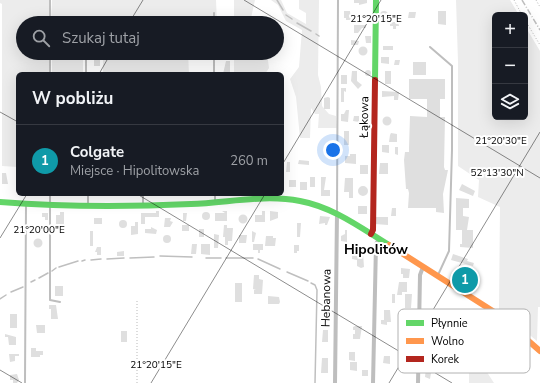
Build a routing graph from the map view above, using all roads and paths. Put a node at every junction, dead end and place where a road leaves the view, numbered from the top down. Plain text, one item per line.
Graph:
1 (50, 0) edge
2 (338, 0) edge
3 (376, 0) edge
4 (514, 0) edge
5 (536, 0) edge
6 (540, 7) edge
7 (520, 12) edge
8 (50, 16) edge
9 (528, 25) edge
10 (540, 45) edge
11 (430, 47) dead end
12 (50, 60) edge
13 (86, 60) edge
14 (214, 60) edge
15 (50, 72) edge
16 (86, 72) edge
17 (214, 72) edge
18 (50, 196) edge
19 (88, 196) edge
20 (143, 196) edge
21 (215, 196) edge
22 (0, 202) edge
23 (215, 203) junction
24 (26, 204) junction
25 (51, 206) junction
26 (143, 206) junction
27 (88, 208) junction
28 (337, 213) junction
29 (371, 234) junction
30 (379, 239) junction
31 (423, 267) junction
32 (438, 276) junction
33 (137, 299) dead end
34 (60, 302) dead end
35 (419, 309) edge
36 (490, 309) edge
37 (530, 342) edge
38 (540, 351) edge
39 (418, 373) edge
40 (25, 383) edge
41 (137, 383) edge
42 (335, 383) edge
43 (374, 383) edge
44 (418, 383) edge

1 - 8 lane
2 - 28 lane
3 - 29 street, Łąkowa
4 - 7 path
5 - 6 path
9 - 10 path
11 - 32 lane
12 - 15 lane
13 - 16 lane
14 - 17 lane
18 - 25 lane
19 - 27 lane
20 - 26 lane
21 - 23 lane
22 - 24 street
23 - 26 street
23 - 28 street
24 - 25 street
24 - 40 lane
25 - 27 street
25 - 34 lane
26 - 27 street
28 - 29 street
28 - 42 street, Hebanowa
29 - 30 street
30 - 31 street
30 - 43 street
31 - 32 street
31 - 35 street
32 - 36 street
33 - 41 path
37 - 38 street
39 - 44 street

